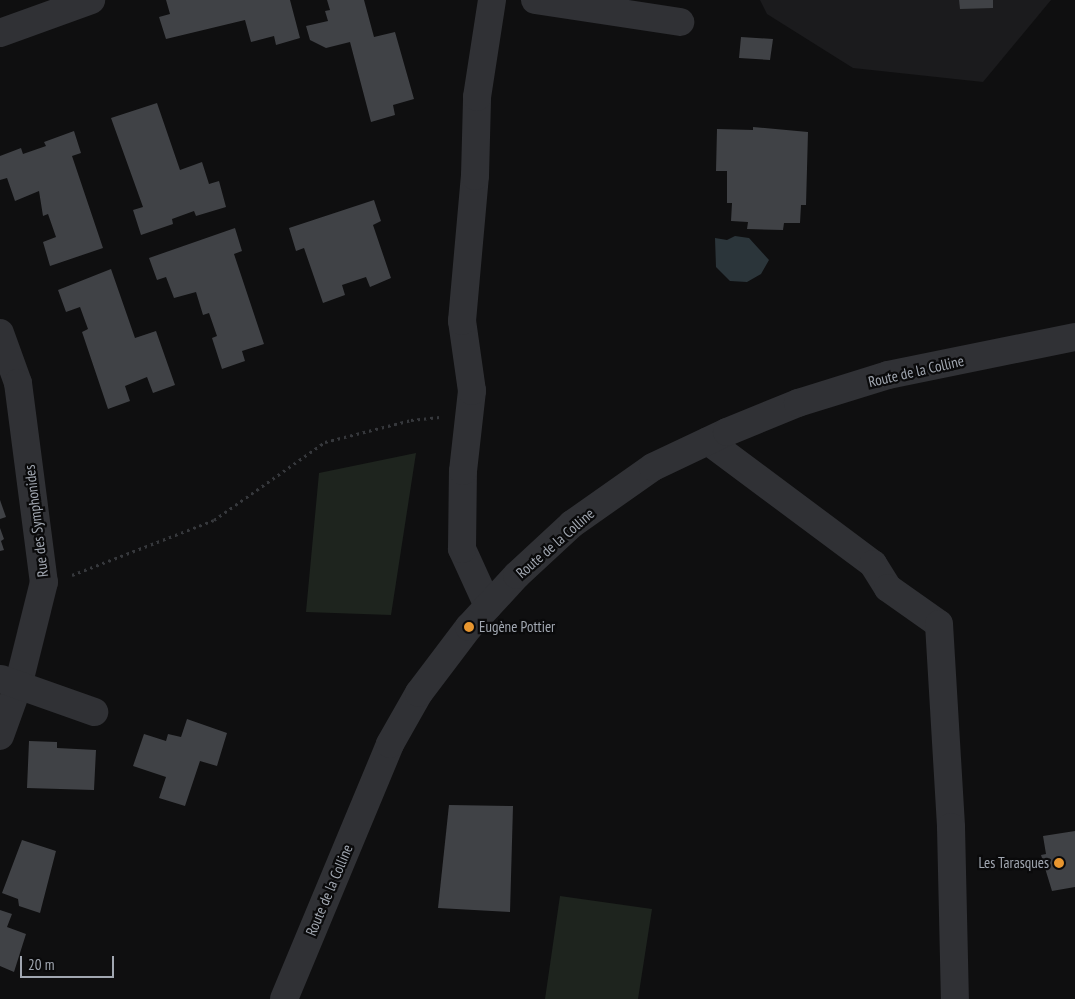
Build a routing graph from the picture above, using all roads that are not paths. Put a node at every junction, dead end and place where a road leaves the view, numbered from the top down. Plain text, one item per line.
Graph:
1 (91, 0) edge
2 (492, 0) edge
3 (535, 0) edge
4 (680, 22) dead end
5 (0, 32) edge
6 (0, 333) edge
7 (1075, 337) edge
8 (708, 441) junction
9 (488, 606) junction
10 (9, 682) edge
11 (94, 712) dead end
12 (0, 736) edge
13 (284, 999) edge
14 (955, 999) edge

1 - 5 street
2 - 9 street
3 - 4 street
6 - 10 street, Rue des Symphonides
7 - 8 street, Route de la Colline
8 - 9 street, Route de la Colline
8 - 14 street
9 - 13 street, Route de la Colline
10 - 11 street
10 - 12 street, Rue des Symphonides

